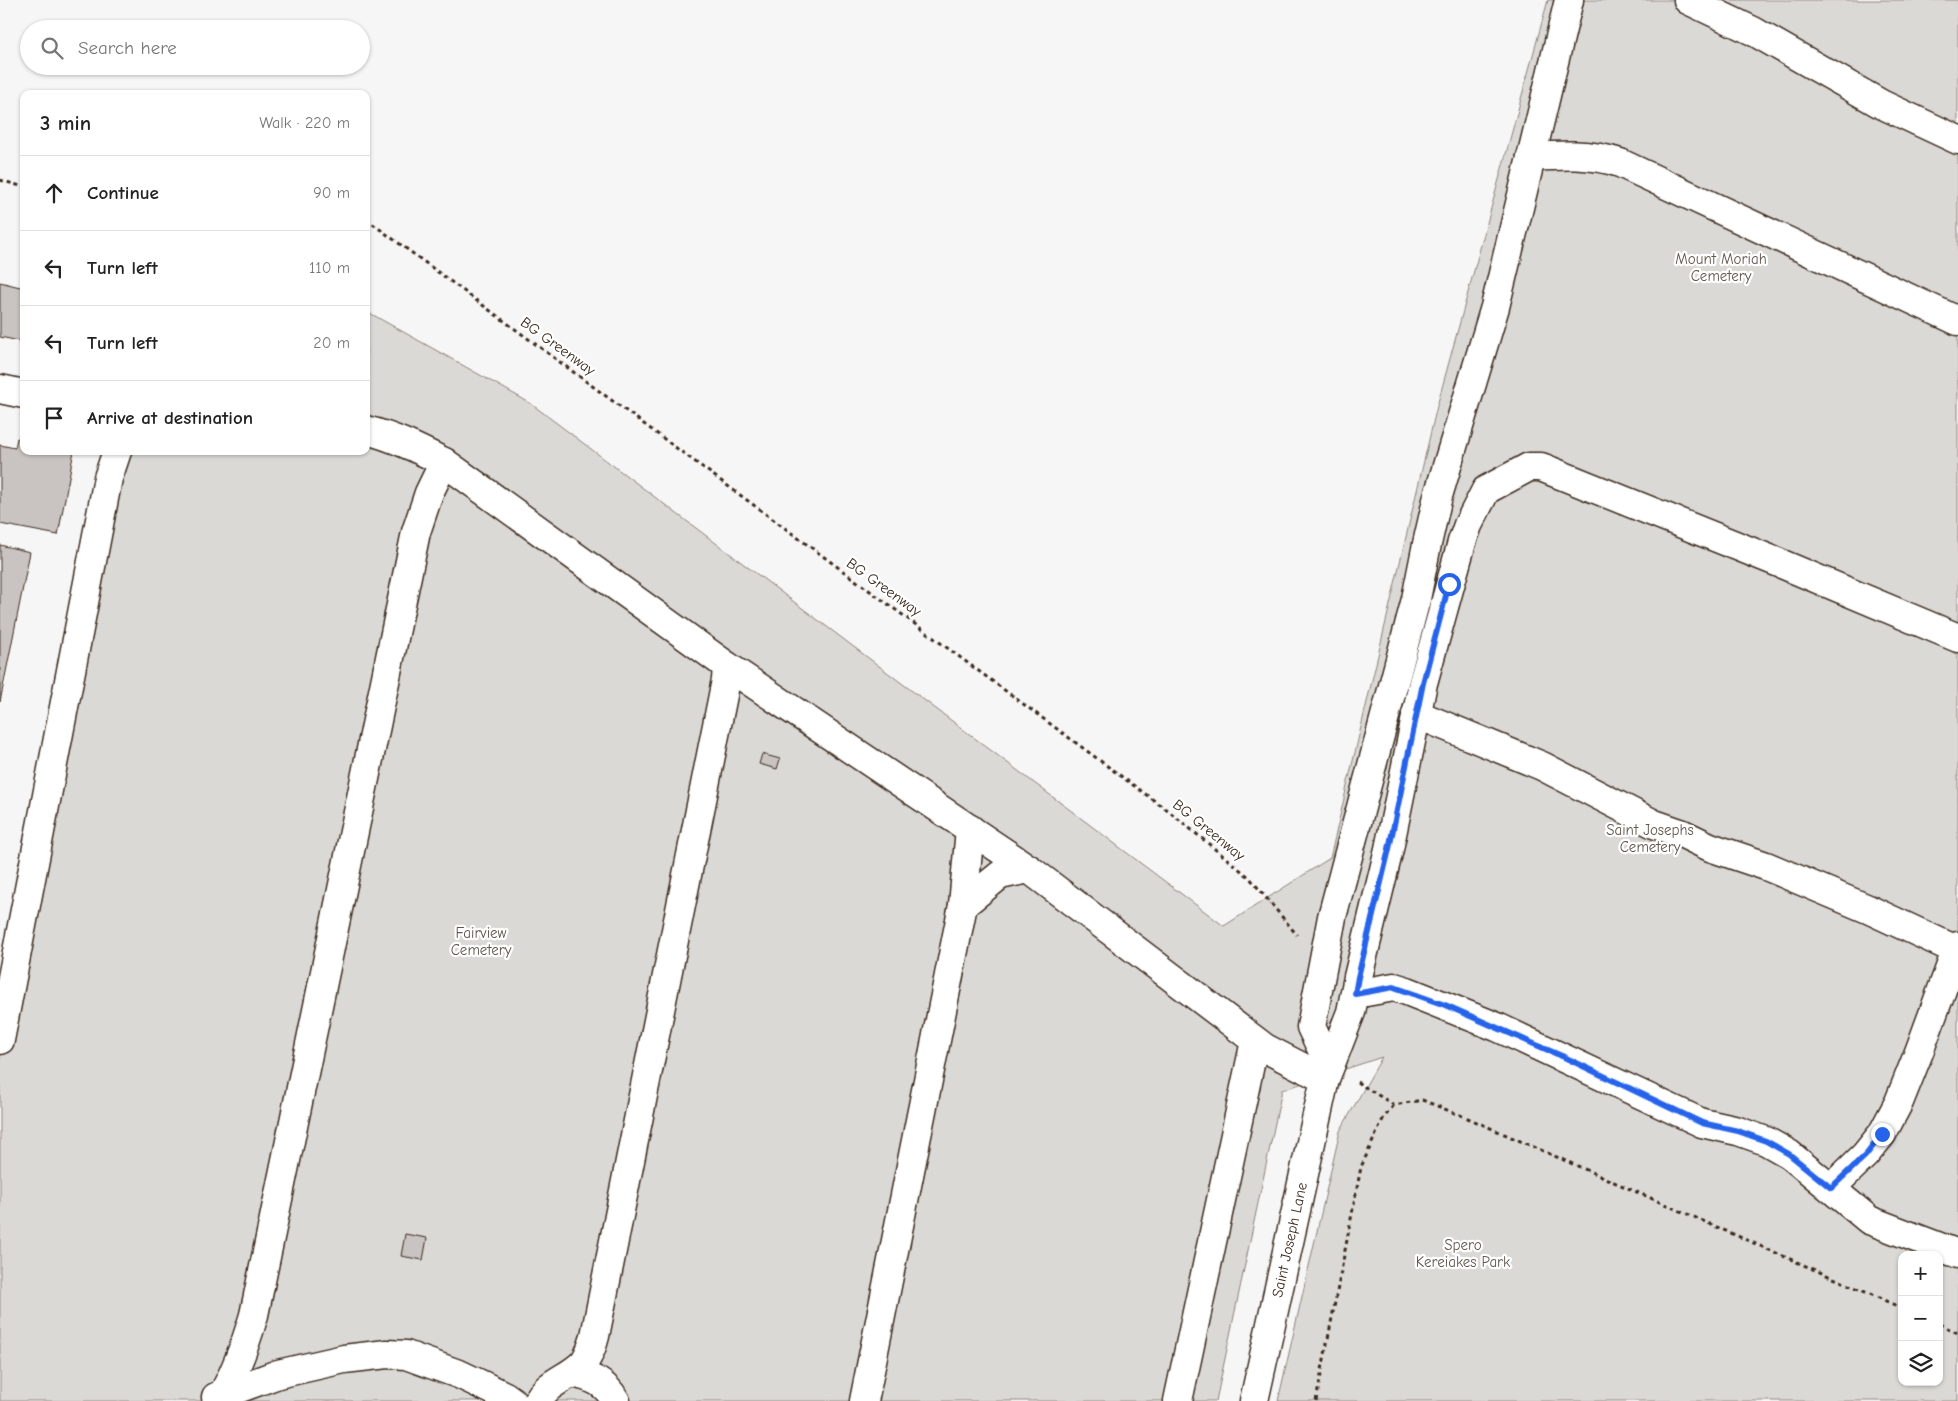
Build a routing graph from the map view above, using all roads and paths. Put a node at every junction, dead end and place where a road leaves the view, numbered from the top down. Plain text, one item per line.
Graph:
1 (1569, 0) edge
2 (1688, 0) edge
3 (1958, 140) edge
4 (1531, 158) junction
5 (0, 180) edge
6 (20, 186) edge
7 (370, 222) edge
8 (1958, 320) edge
9 (0, 389) edge
10 (20, 393) edge
11 (370, 431) edge
12 (116, 455) edge
13 (444, 462) junction
14 (1958, 638) edge
15 (727, 666) junction
16 (1416, 714) junction
17 (970, 829) junction
18 (1029, 869) junction
19 (963, 905) junction
20 (1298, 936) dead end
21 (1957, 948) edge
22 (1355, 994) junction
23 (0, 1040) edge
24 (1255, 1041) junction
25 (1328, 1073) junction
26 (1394, 1105) junction
27 (1831, 1188) junction
28 (1958, 1254) edge
29 (1898, 1306) edge
30 (1943, 1326) edge
31 (1958, 1333) edge
32 (572, 1373) junction
33 (216, 1399) edge
34 (512, 1401) edge
35 (538, 1401) edge
36 (616, 1401) edge
37 (864, 1401) edge
38 (1178, 1401) edge
39 (1254, 1401) edge
40 (1316, 1401) edge

1 - 4 street
2 - 3 street
4 - 8 street
4 - 25 street
5 - 6 path
7 - 20 path, BG Greenway
9 - 10 street
11 - 13 street
12 - 23 street
13 - 15 street
13 - 33 street
14 - 16 street, Saint Joseph Lane
15 - 17 street
15 - 32 street
16 - 21 street
16 - 22 street, Saint Joseph Lane
17 - 18 street
17 - 19 street
18 - 19 street
18 - 24 street
19 - 37 street
21 - 27 street
22 - 25 street, Saint Joseph Lane
22 - 27 street
24 - 25 street
24 - 38 street
25 - 26 path
25 - 39 street, Saint Joseph Lane
26 - 29 path
26 - 40 path
27 - 28 street
30 - 31 path
32 - 35 street
32 - 36 street
33 - 34 street

